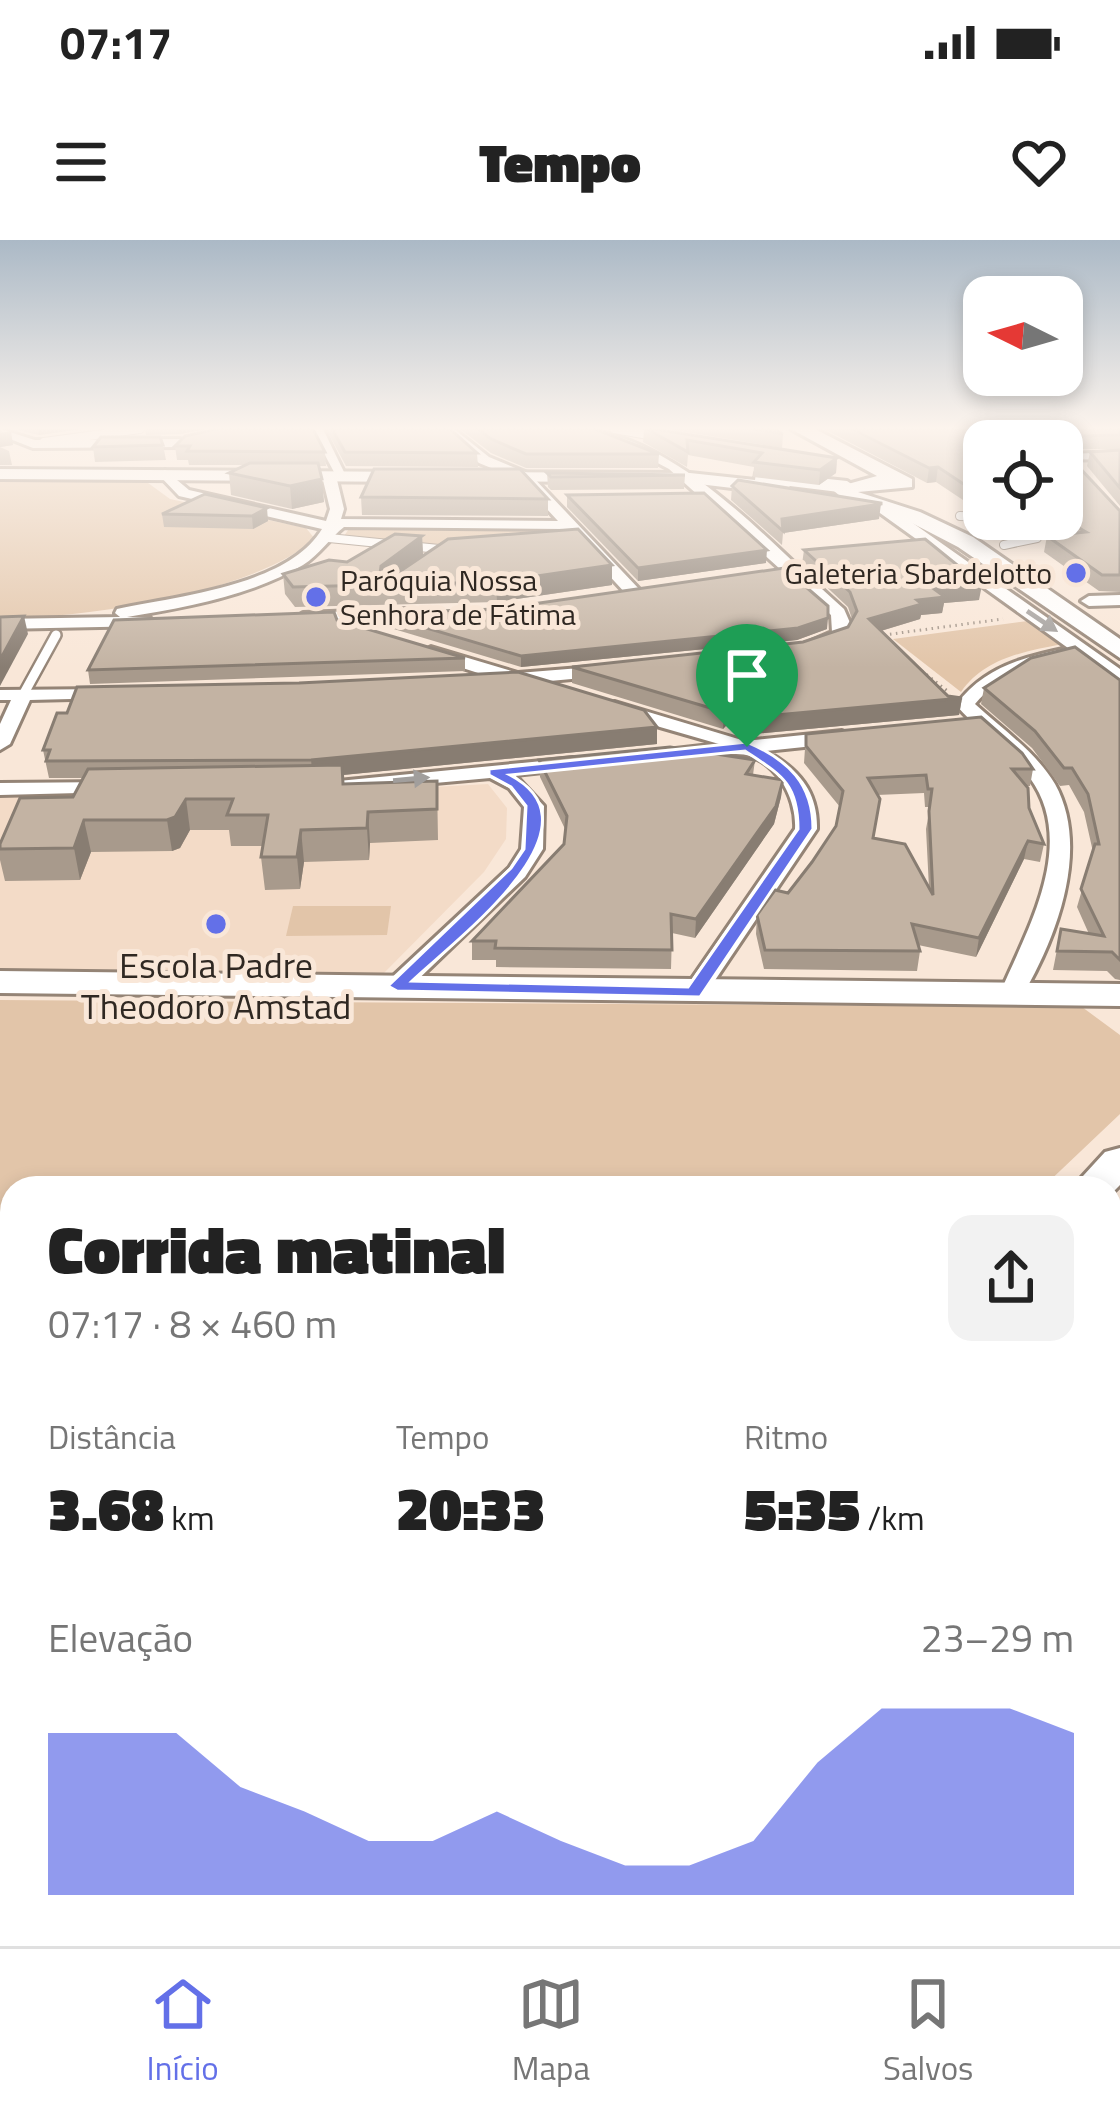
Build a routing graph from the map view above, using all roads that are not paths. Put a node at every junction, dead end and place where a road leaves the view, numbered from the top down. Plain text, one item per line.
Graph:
1 (248, 509) edge
2 (338, 509) edge
3 (554, 509) edge
4 (721, 509) edge
5 (883, 509) edge
6 (894, 509) edge
7 (335, 530) junction
8 (569, 533) junction
9 (998, 540) edge
10 (1028, 540) edge
11 (1004, 545) junction
12 (445, 550) junction
13 (466, 551) edge
14 (426, 563) edge
15 (787, 568) junction
16 (765, 572) edge
17 (656, 590) edge
18 (634, 593) junction
19 (611, 596) edge
20 (1120, 600) edge
21 (1089, 601) junction
22 (434, 613) edge
23 (324, 618) junction
24 (277, 619) edge
25 (182, 621) edge
26 (1120, 622) edge
27 (0, 624) edge
28 (59, 629) junction
29 (389, 638) edge
30 (411, 645) edge
31 (800, 649) edge
32 (1085, 650) junction
33 (1120, 650) edge
34 (634, 668) edge
35 (1120, 676) edge
36 (518, 680) junction
37 (450, 683) edge
38 (135, 693) edge
39 (564, 693) edge
40 (0, 695) edge
41 (23, 695) junction
42 (587, 700) edge
43 (866, 735) edge
44 (0, 745) edge
45 (747, 747) junction
46 (632, 758) edge
47 (586, 763) edge
48 (494, 772) junction
49 (134, 788) edge
50 (313, 788) edge
51 (0, 789) edge
52 (0, 982) edge
53 (397, 986) junction
54 (694, 993) junction
55 (1012, 993) junction
56 (1120, 995) edge

1 - 7 street
2 - 7 street
3 - 8 street
4 - 15 street
5 -> 32 street
6 - 33 main road
7 - 8 street
7 - 12 lane
7 - 28 street
8 - 18 street
9 - 11 main road
10 - 11 lane
11 - 21 main road
12 - 13 lane
12 - 14 lane
15 - 16 street
15 - 31 street
17 - 18 street
18 - 19 street
20 - 21 street
21 - 26 main road
22 - 23 street
23 - 24 street
23 - 29 street
25 - 28 street
27 - 28 street
28 - 41 lane
30 - 36 street
32 - 35 street
32 - 55 street
34 - 36 street
36 - 37 street
36 - 39 street
38 - 41 street
40 - 41 street
41 - 44 street
42 - 45 street
43 - 45 street
45 - 46 street
45 - 54 street
47 - 48 street
50 -> 48 street
48 - 53 street
49 - 51 street
52 - 53 main road
53 - 54 main road
54 - 55 main road
55 - 56 main road

